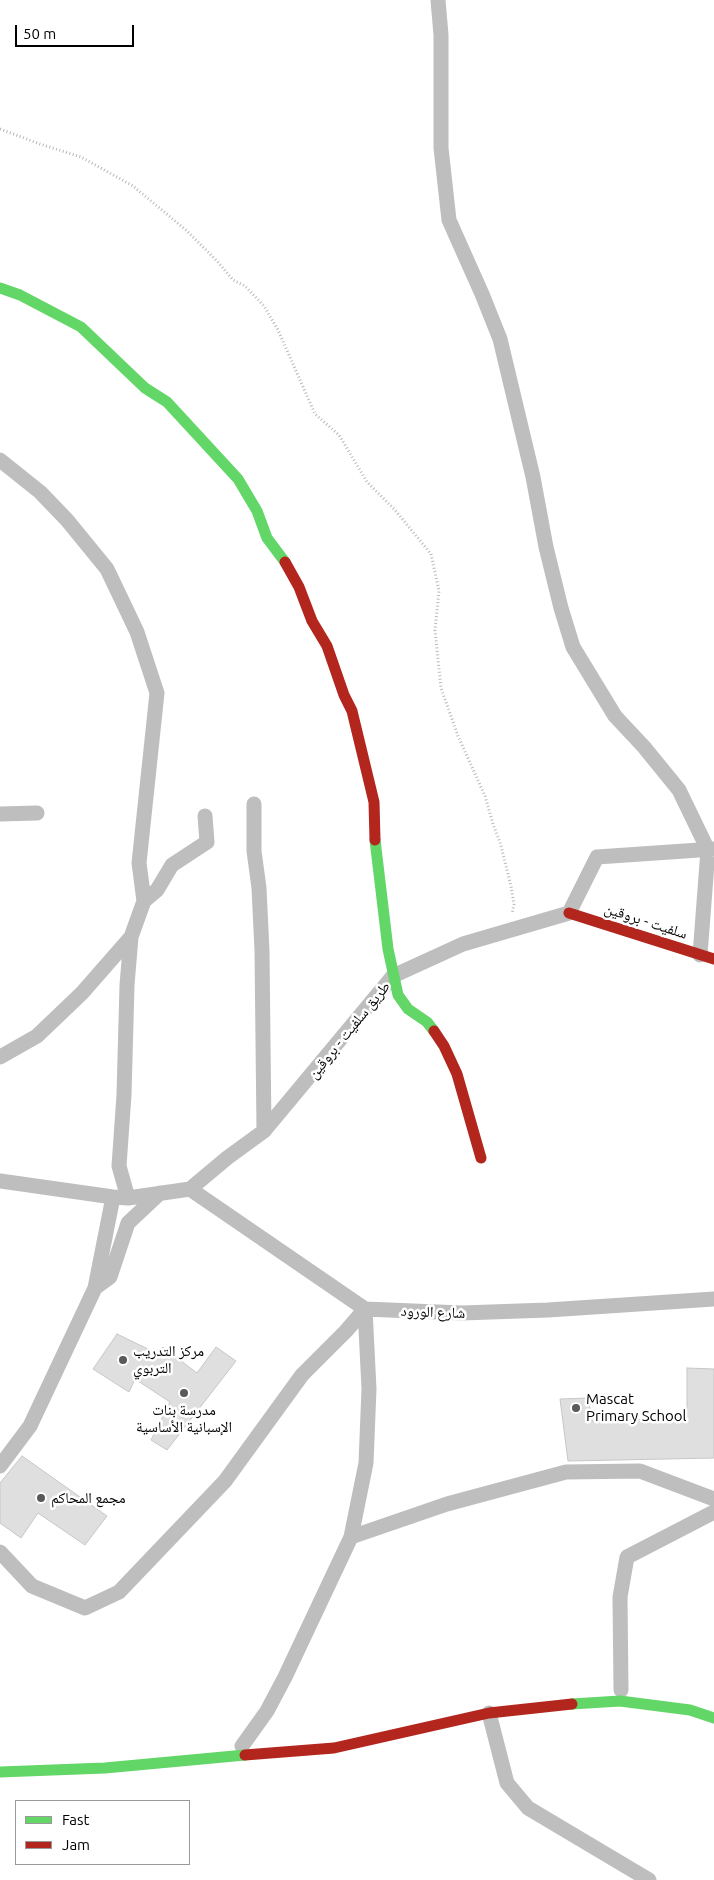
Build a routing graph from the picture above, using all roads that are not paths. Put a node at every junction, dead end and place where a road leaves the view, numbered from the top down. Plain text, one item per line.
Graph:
1 (438, 0) edge
2 (0, 288) edge
3 (0, 460) edge
4 (254, 804) dead end
5 (37, 813) dead end
6 (0, 814) edge
7 (205, 816) dead end
8 (711, 849) edge
9 (144, 901) junction
10 (569, 913) junction
11 (131, 937) junction
12 (707, 957) edge
13 (393, 976) junction
14 (0, 1056) edge
15 (264, 1131) junction
16 (481, 1158) dead end
17 (0, 1181) edge
18 (190, 1189) junction
19 (160, 1193) junction
20 (120, 1197) junction
21 (95, 1288) junction
22 (714, 1299) edge
23 (365, 1309) junction
24 (0, 1466) edge
25 (714, 1499) edge
26 (714, 1512) edge
27 (351, 1537) junction
28 (0, 1552) edge
29 (602, 1690) dead end
30 (625, 1690) joint
31 (505, 1700) dead end
32 (489, 1713) junction
33 (714, 1718) edge
34 (242, 1746) junction
35 (136, 1754) dead end
36 (0, 1772) edge
37 (649, 1880) edge

1 - 8 street
2 - 13 main road
3 - 9 street
4 - 15 street
5 - 6 street
7 - 9 street
8 - 10 street
8 - 12 street
9 - 11 street
10 - 12 main road, سلفيت - بروقين
10 - 13 street, طريق سلفيت - بروقين
11 - 14 street
11 - 20 street
13 - 15 street, طريق سلفيت - بروقين
13 - 16 main road
15 - 18 street, طريق سلفيت - بروقين
17 - 20 street
18 - 19 street
18 - 23 street
19 - 20 street
19 - 21 street
20 - 21 street
21 - 24 street
22 - 23 street, شارع الورود
23 - 27 street
23 - 28 street
25 - 27 street
26 - 30 street
27 - 34 street
29 - 30 main road
31 - 34 main road
32 - 33 main road
32 - 36 main road
32 - 37 street
34 - 35 main road

